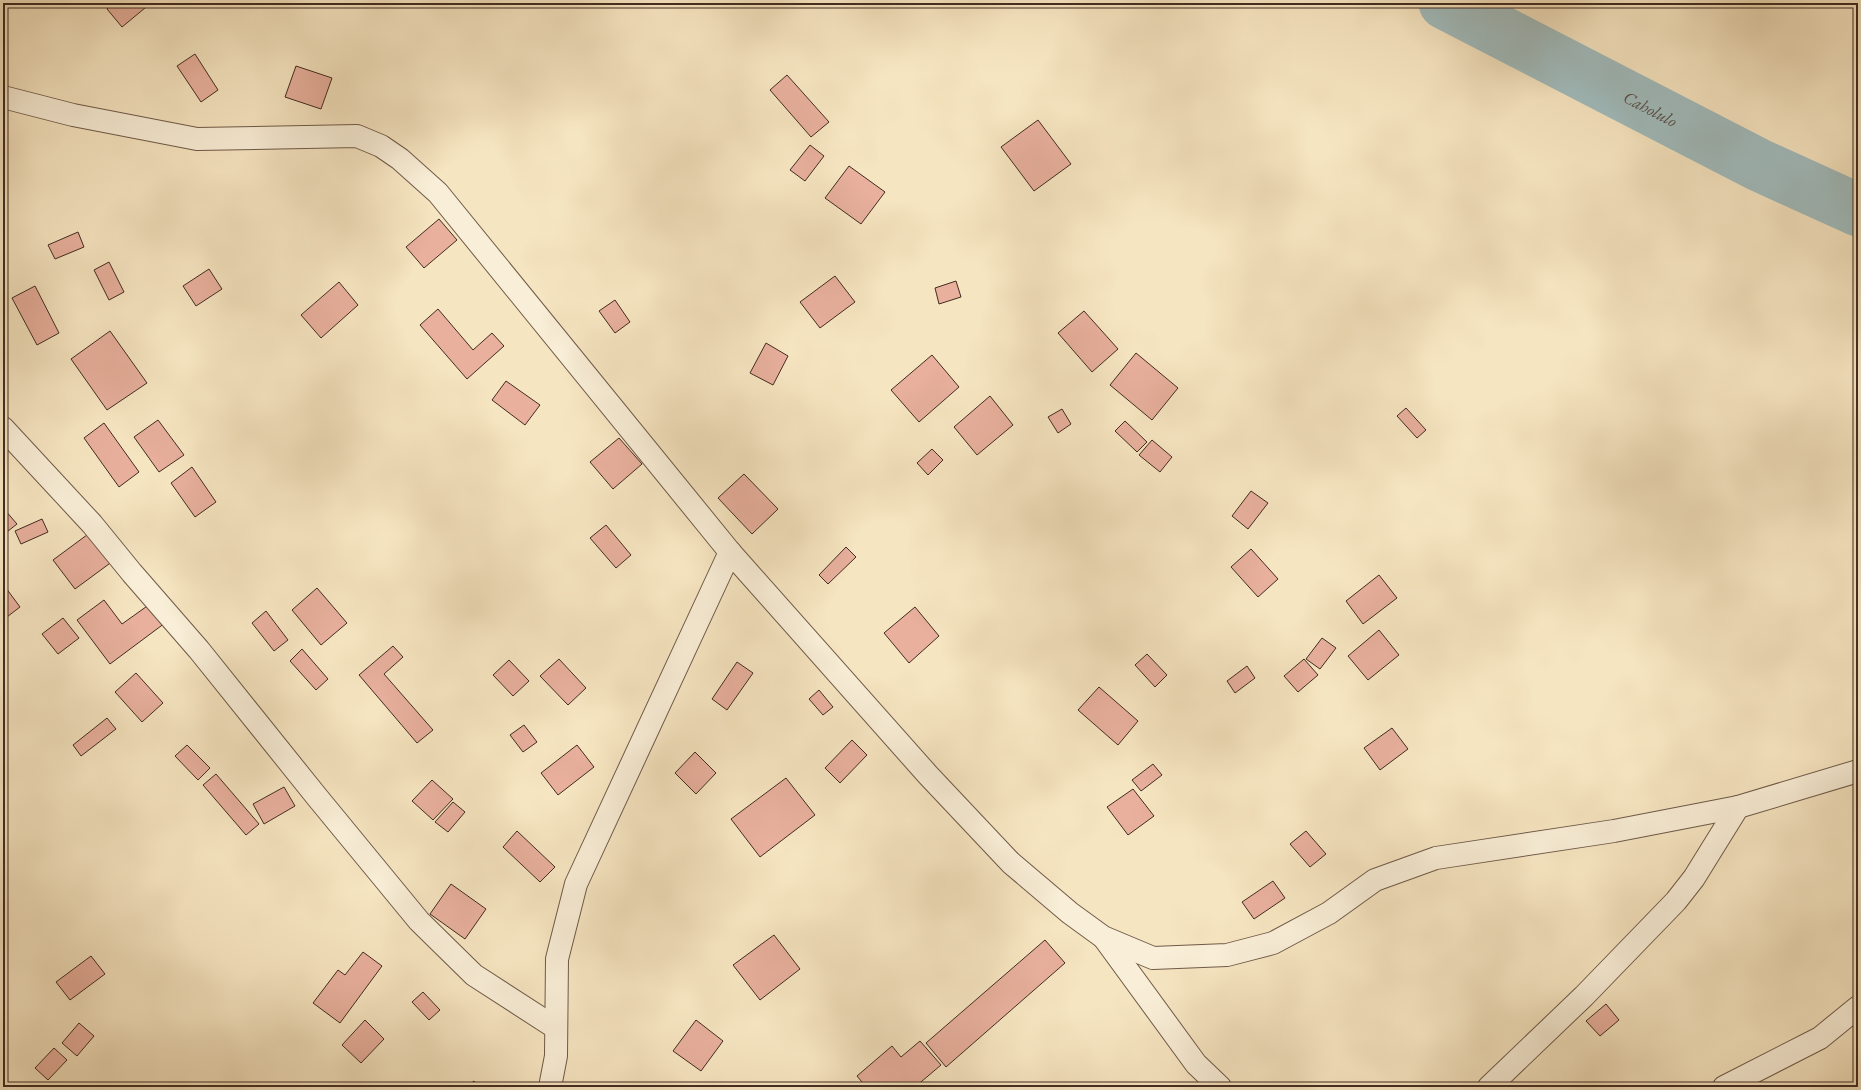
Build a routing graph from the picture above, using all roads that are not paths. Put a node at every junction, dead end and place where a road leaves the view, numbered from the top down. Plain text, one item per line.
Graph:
1 (3, 97) edge
2 (3, 428) edge
3 (730, 552) junction
4 (1858, 771) edge
5 (1738, 806) junction
6 (1103, 937) junction
7 (1858, 1007) edge
8 (556, 1028) junction
9 (550, 1087) edge
10 (1220, 1087) edge
11 (1489, 1087) edge
12 (1724, 1087) edge

1 - 3 street
2 - 8 street
3 - 6 street
3 - 8 street
4 - 5 street
5 - 6 street
5 - 11 street
6 - 10 street
7 - 12 street
8 - 9 street

